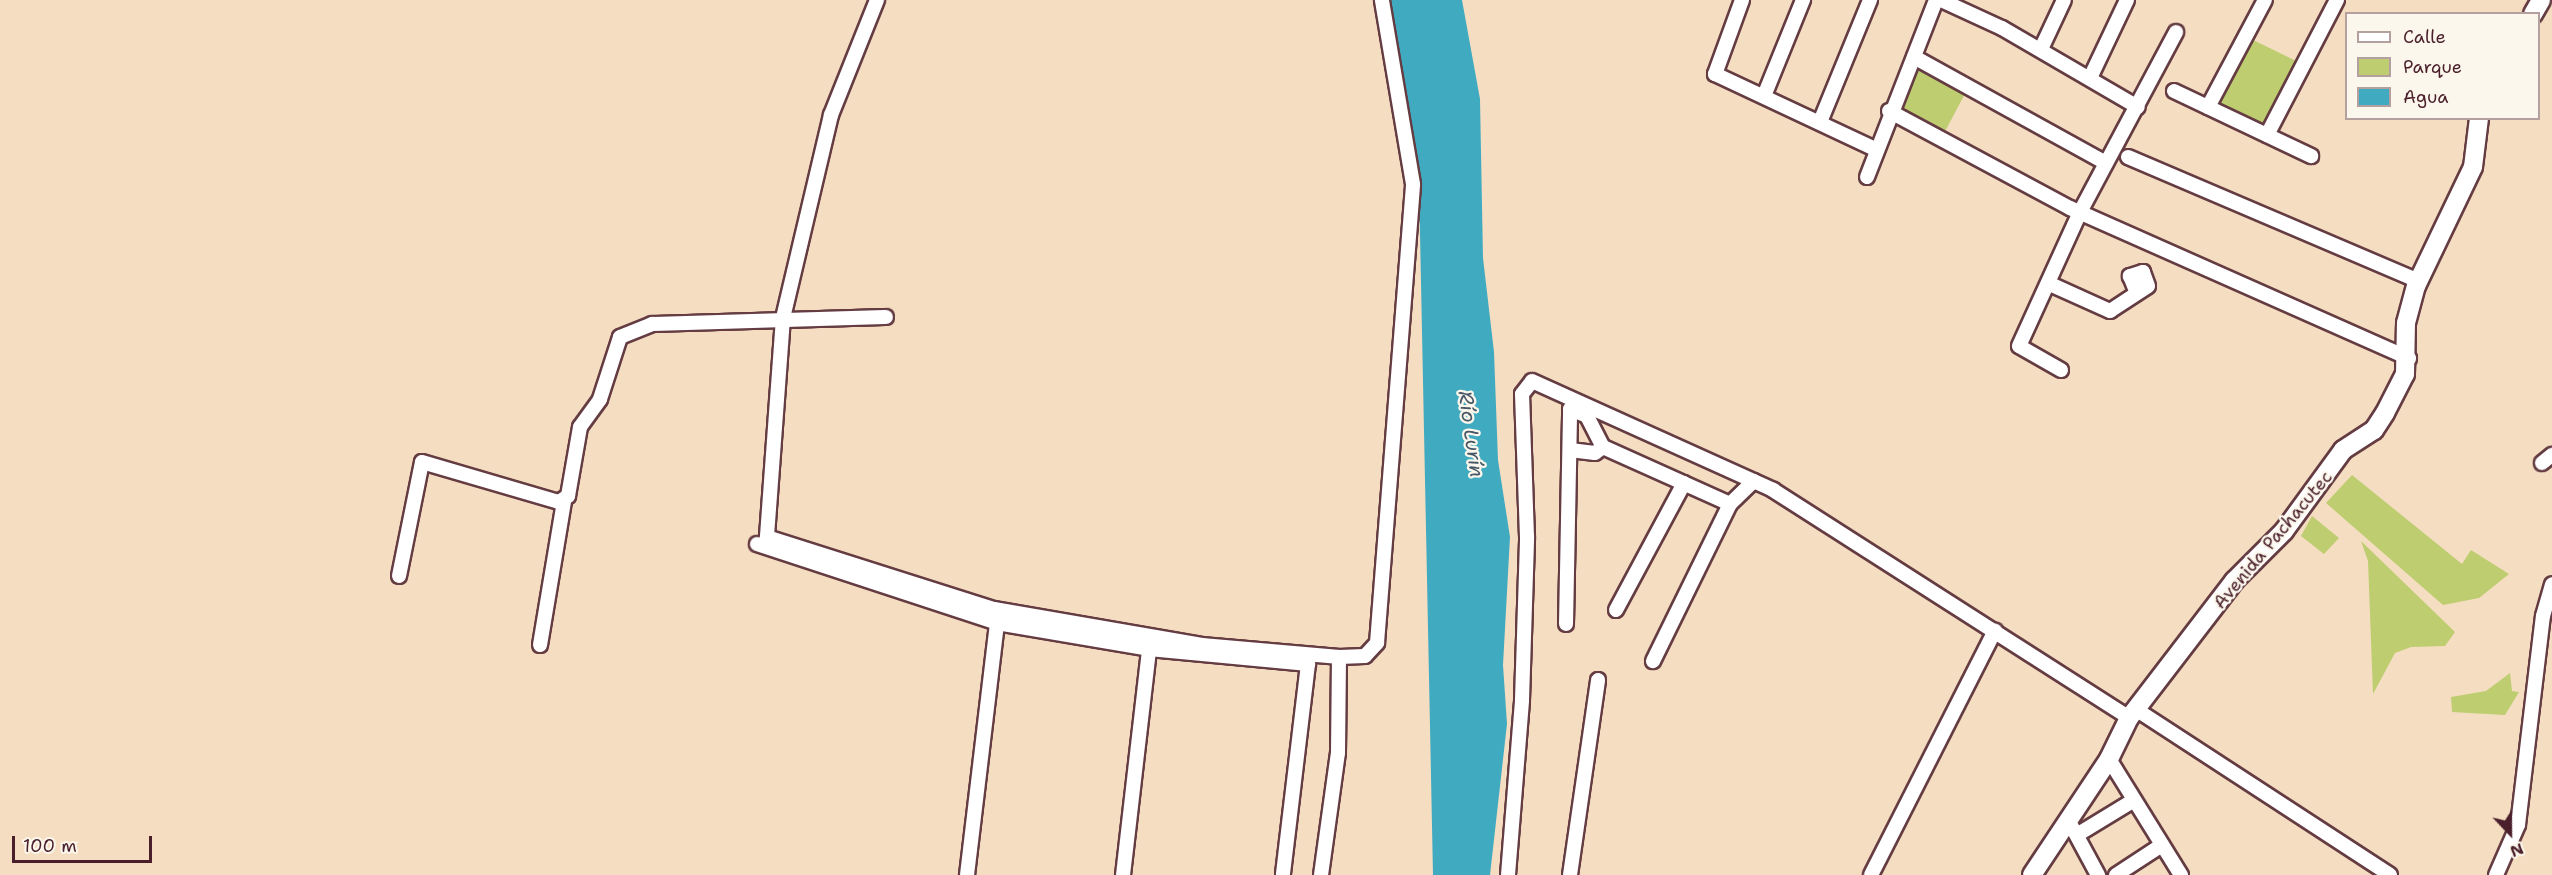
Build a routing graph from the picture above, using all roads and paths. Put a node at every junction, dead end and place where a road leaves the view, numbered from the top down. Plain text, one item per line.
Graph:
1 (877, 0) edge
2 (1382, 0) edge
3 (1742, 0) edge
4 (1803, 0) edge
5 (1870, 0) edge
6 (1935, 0) edge
7 (1941, 0) edge
8 (2064, 0) edge
9 (2127, 0) edge
10 (2265, 0) edge
11 (2333, 1) edge
12 (2176, 32) dead end
13 (2041, 49) junction
14 (1914, 57) junction
15 (2090, 78) junction
16 (2174, 91) dead end
17 (1764, 96) junction
18 (2138, 107) junction
19 (2208, 107) junction
20 (1889, 111) junction
21 (2480, 120) edge
22 (1820, 122) junction
23 (2267, 135) junction
24 (1875, 149) junction
25 (2311, 156) dead end
26 (2128, 157) dead end
27 (2106, 163) junction
28 (1867, 177) dead end
29 (2080, 212) junction
30 (2418, 281) junction
31 (2050, 284) junction
32 (2136, 291) dead end
33 (886, 317) dead end
34 (783, 318) junction
35 (2409, 357) junction
36 (2061, 370) dead end
37 (1603, 447) junction
38 (1570, 450) junction
39 (1754, 481) junction
40 (1684, 483) junction
41 (564, 501) junction
42 (1730, 504) junction
43 (757, 544) dead end
44 (399, 576) dead end
45 (2552, 584) edge
46 (1616, 610) dead end
47 (997, 622) junction
48 (1566, 624) dead end
49 (1995, 631) junction
50 (540, 645) dead end
51 (1149, 649) junction
52 (1339, 657) junction
53 (1653, 661) dead end
54 (1598, 680) dead end
55 (2133, 714) junction
56 (2109, 759) junction
57 (2134, 800) junction
58 (2074, 829) junction
59 (2162, 845) junction
60 (968, 875) edge
61 (1123, 875) edge
62 (1283, 875) edge
63 (1321, 875) edge
64 (1508, 875) edge
65 (1569, 875) edge
66 (1871, 875) edge
67 (2032, 875) edge
68 (2098, 875) edge
69 (2116, 875) edge
70 (2181, 875) edge
71 (2390, 875) edge
72 (2496, 875) edge

1 - 34 street
2 - 52 street
3 - 17 street
4 - 17 street
5 - 22 street
6 - 14 street
7 - 13 street
8 - 13 street
9 - 15 street
10 - 19 street
11 - 23 street
12 - 18 street
13 - 15 street
14 - 20 street
14 - 27 street
15 - 18 street
16 - 19 street
17 - 22 street
18 - 27 street
19 - 23 street
20 - 24 street
20 - 29 street
21 - 30 main road
22 - 24 street
23 - 25 street
24 - 28 street
26 - 30 street
27 - 29 street
29 - 31 street
29 - 35 street
30 - 35 main road
31 - 32 street
31 - 36 street
33 - 34 street
34 - 41 street
34 - 52 street
35 - 55 main road, Avenida Pachacutec
37 - 38 street
37 - 38 street
37 - 40 street
38 - 48 street
39 - 42 street
39 - 49 street
39 - 64 street
40 - 42 street
40 - 46 street
41 - 44 street
41 - 50 street
42 - 53 street
43 - 47 street
45 - 72 street
47 - 51 street
47 - 60 street
49 - 55 street
49 - 66 street
51 - 61 street
51 - 62 street
52 - 63 street
54 - 65 street
55 - 56 main road, Avenida Pachacutec
55 - 71 street
56 - 57 street
56 - 58 main road, Avenida Pachacutec
57 - 58 street
57 - 59 street
58 - 67 main road, Avenida Pachacutec
58 - 68 street
59 - 69 street
59 - 70 street

